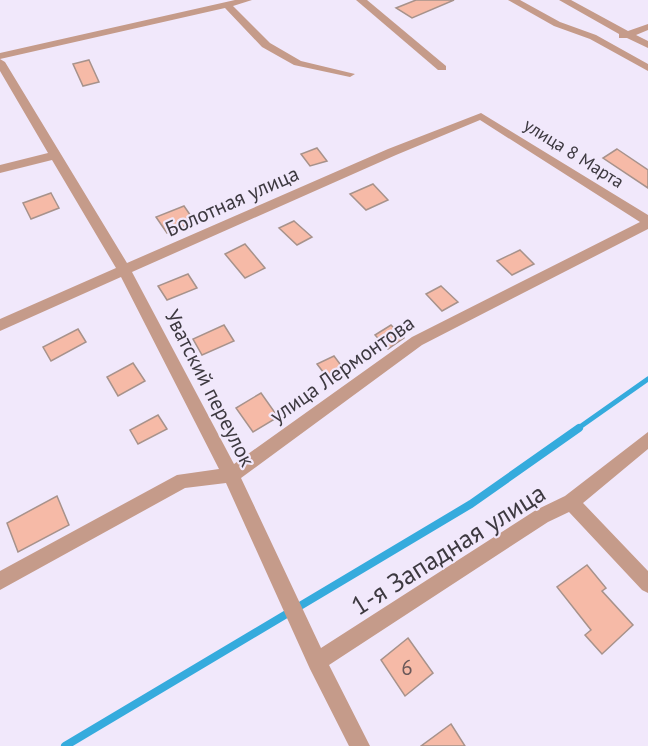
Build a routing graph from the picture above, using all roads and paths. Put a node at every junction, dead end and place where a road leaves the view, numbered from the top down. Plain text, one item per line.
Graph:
1 (247, 0) edge
2 (361, 0) edge
3 (513, 0) edge
4 (564, 0) edge
5 (227, 5) junction
6 (648, 27) edge
7 (627, 34) junction
8 (603, 43) junction
9 (648, 45) edge
10 (0, 56) edge
11 (0, 62) edge
12 (648, 68) edge
13 (442, 69) dead end
14 (350, 74) dead end
15 (481, 116) joint
16 (56, 155) junction
17 (0, 169) edge
18 (648, 222) edge
19 (124, 270) junction
20 (0, 325) edge
21 (648, 439) edge
22 (231, 475) junction
23 (571, 502) junction
24 (0, 582) edge
25 (648, 584) edge
26 (317, 662) junction
27 (360, 746) edge

1 - 5 street
2 - 13 street
3 - 8 street
4 - 7 street
5 - 10 street
5 - 14 street
6 - 7 street
7 - 8 street
7 - 9 street
8 - 12 street
11 - 16 street, Уватский переулок
15 - 18 street, улица 8 Марта
15 - 19 street, Болотная улица
16 - 17 street
16 - 19 street, Уватский переулок
18 - 22 street, улица Лермонтова
19 - 20 street, Болотная улица
19 - 22 street, Уватский переулок
21 - 23 street
22 - 24 street, улица Лермонтова
22 - 26 street, Уватский переулок
23 - 25 street, 1-я Западная улица
23 - 26 street, 1-я Западная улица
26 - 27 street, Уватский переулок

